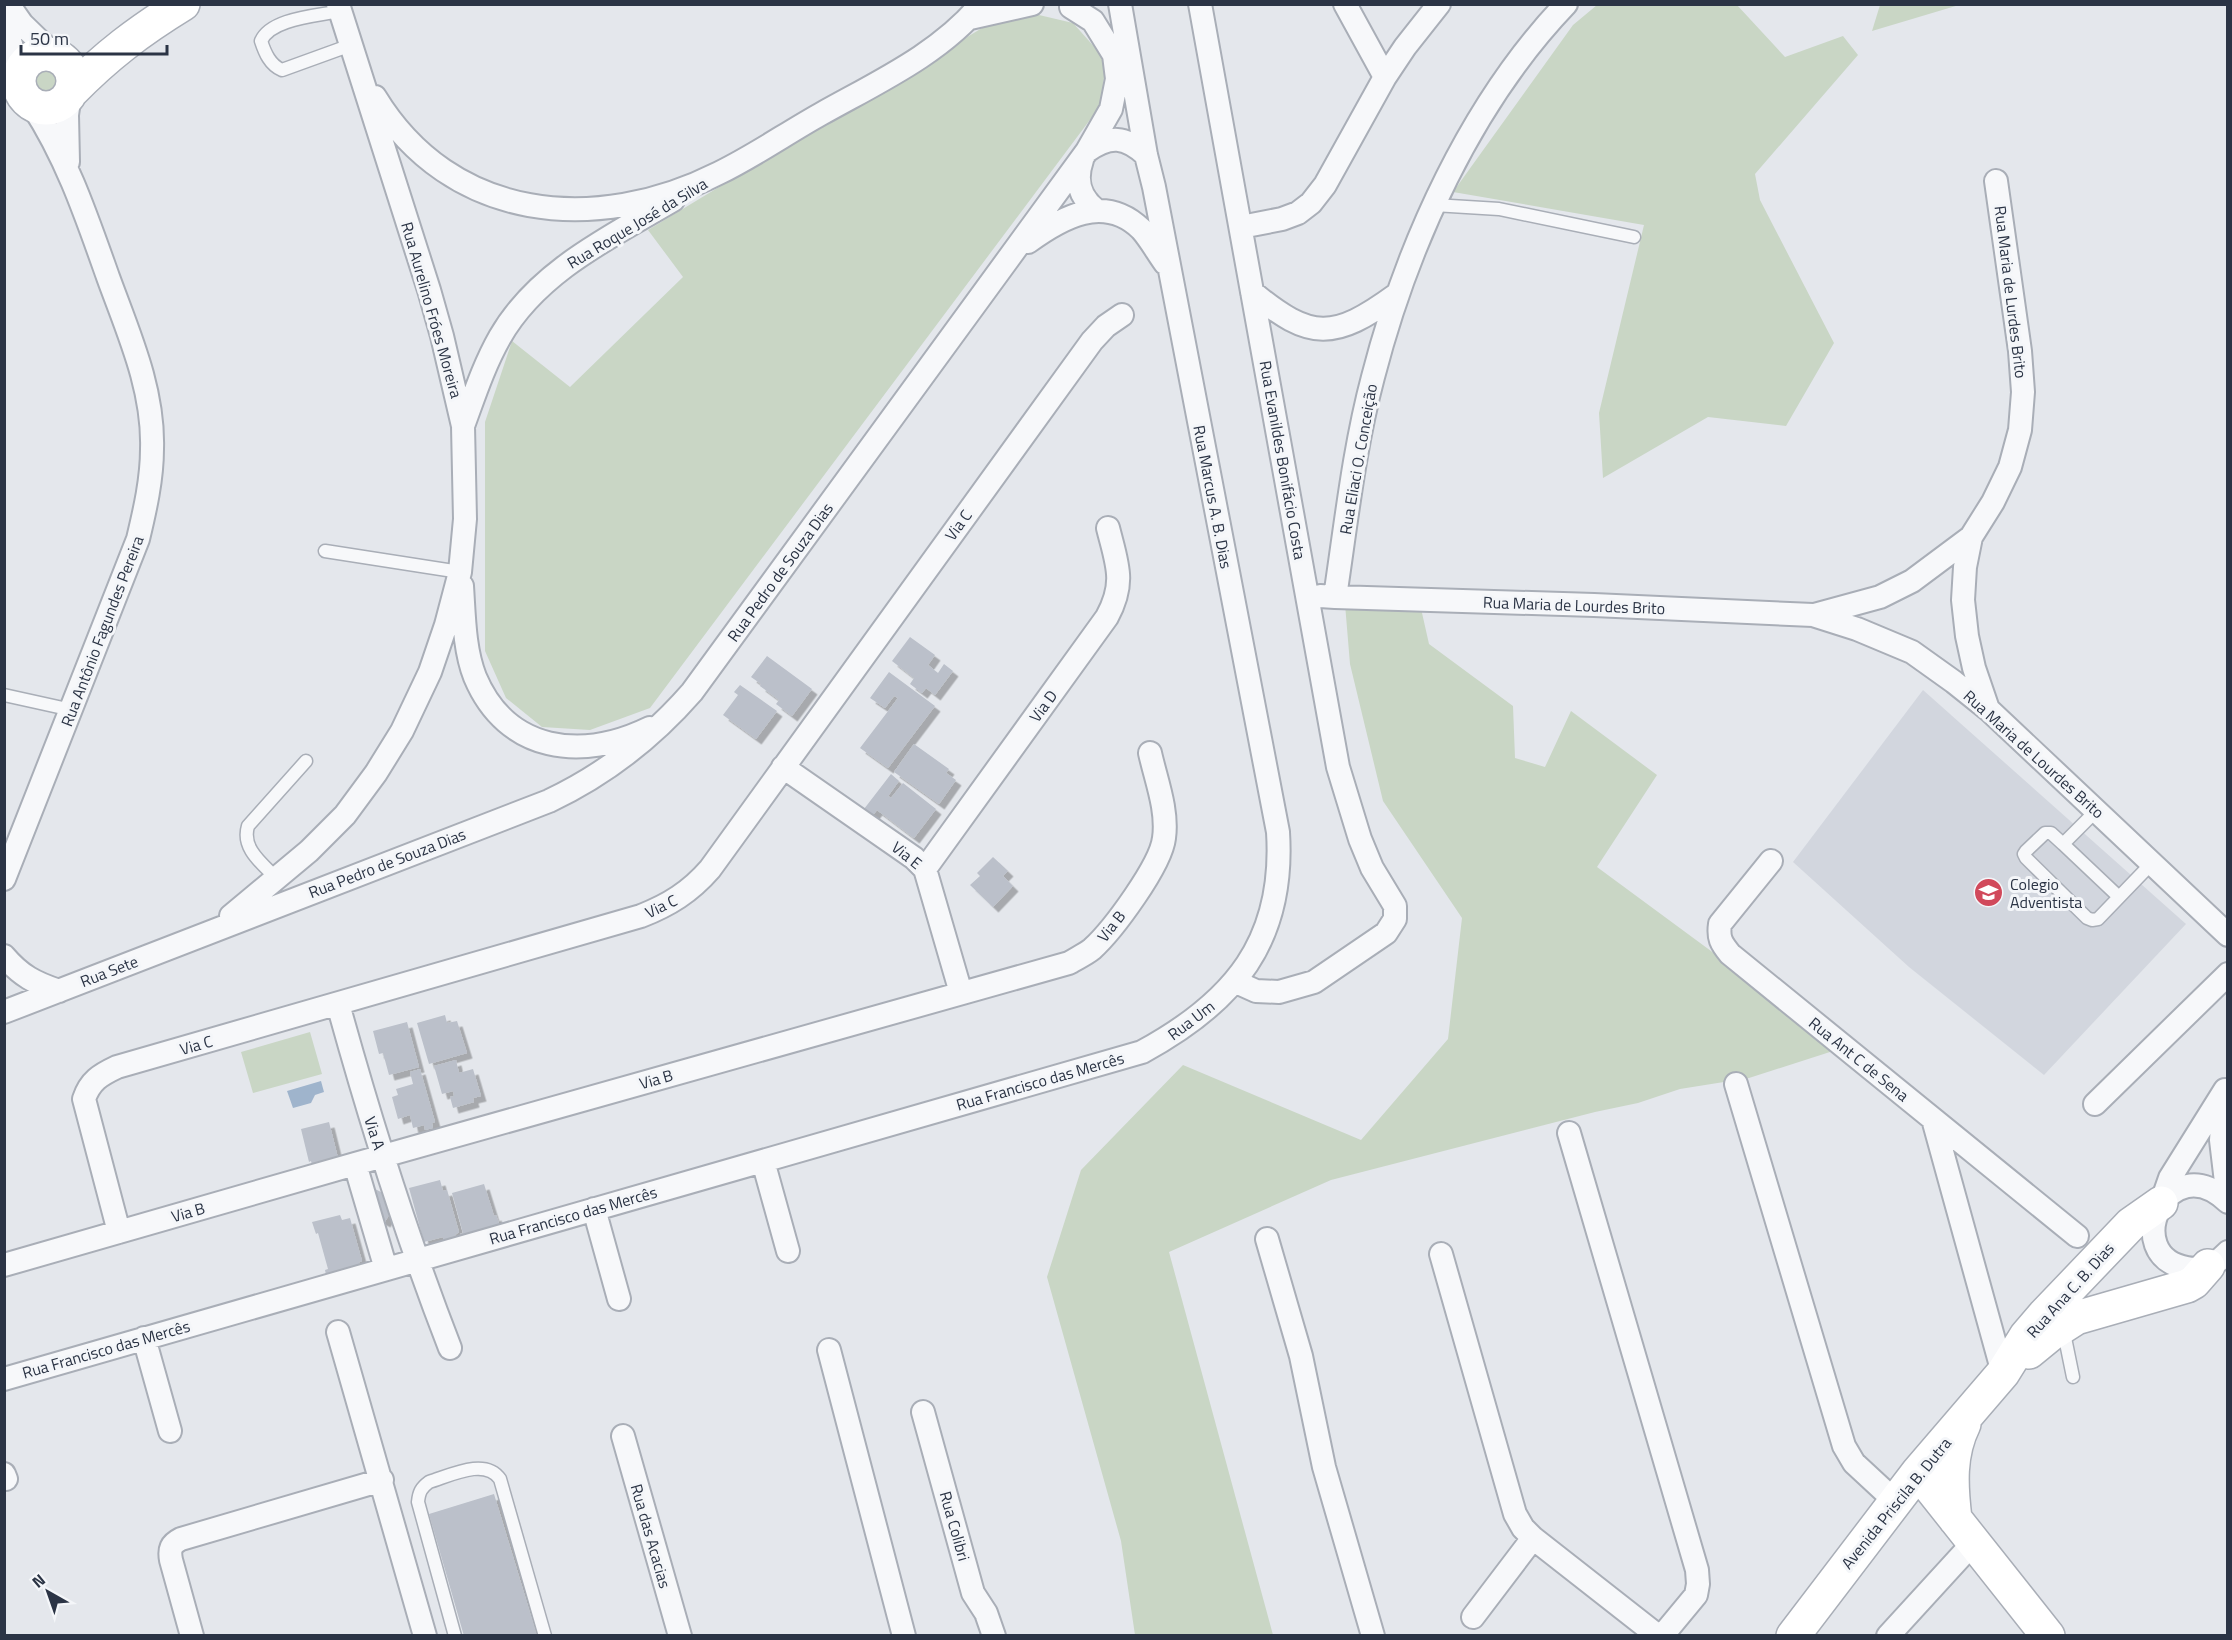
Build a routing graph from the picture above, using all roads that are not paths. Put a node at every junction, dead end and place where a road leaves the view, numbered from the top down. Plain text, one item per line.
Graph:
1 (8, 4) edge
2 (183, 4) edge
3 (1032, 4) edge
4 (1120, 4) edge
5 (1200, 4) edge
6 (1345, 4) edge
7 (1439, 4) edge
8 (1566, 4) edge
9 (1070, 5) edge
10 (339, 7) edge
11 (975, 11) edge
12 (4, 21) edge
13 (142, 29) junction
14 (351, 45) junction
15 (56, 56) junction
16 (362, 77) junction
17 (1384, 77) junction
18 (18, 92) edge
19 (70, 93) junction
20 (1085, 155) junction
21 (1146, 155) junction
22 (68, 170) junction
23 (719, 173) junction
24 (1996, 181) dead end
25 (1154, 187) junction
26 (1434, 205) junction
27 (1096, 210) junction
28 (1121, 216) junction
29 (1241, 227) junction
30 (1634, 237) dead end
31 (1011, 254) junction
32 (1169, 269) junction
33 (1252, 291) junction
34 (1396, 296) junction
35 (1122, 315) dead end
36 (463, 426) junction
37 (1108, 528) dead end
38 (1971, 537) junction
39 (325, 551) dead end
40 (460, 572) junction
41 (1307, 596) junction
42 (1335, 597) junction
43 (1813, 615) junction
44 (4, 695) edge
45 (72, 710) junction
46 (1989, 710) junction
47 (669, 718) junction
48 (1150, 753) dead end
49 (306, 761) dead end
50 (783, 767) junction
51 (2097, 811) junction
52 (2063, 844) junction
53 (1771, 861) dead end
54 (2152, 863) junction
55 (926, 869) junction
56 (4, 879) edge
57 (277, 879) junction
58 (2119, 897) junction
59 (213, 930) junction
60 (2228, 935) edge
61 (4, 956) edge
62 (2228, 974) edge
63 (1236, 982) junction
64 (59, 991) junction
65 (961, 993) junction
66 (338, 1004) junction
67 (4, 1012) edge
68 (1142, 1052) joint
69 (1736, 1084) dead end
70 (2226, 1084) edge
71 (2095, 1104) dead end
72 (1933, 1119) junction
73 (1569, 1133) dead end
74 (383, 1156) junction
75 (763, 1161) junction
76 (355, 1164) junction
77 (2228, 1201) edge
78 (2162, 1202) junction
79 (594, 1209) junction
80 (119, 1232) junction
81 (2077, 1236) dead end
82 (1267, 1239) dead end
83 (788, 1251) dead end
84 (1440, 1254) dead end
85 (416, 1260) junction
86 (2219, 1263) edge
87 (4, 1265) edge
88 (386, 1269) junction
89 (2066, 1291) junction
90 (619, 1299) dead end
91 (2063, 1327) junction
92 (338, 1332) dead end
93 (144, 1338) junction
94 (450, 1348) dead end
95 (829, 1350) dead end
96 (2003, 1373) junction
97 (2073, 1377) dead end
98 (4, 1379) edge
99 (923, 1412) dead end
100 (1969, 1413) junction
101 (171, 1431) dead end
102 (622, 1436) dead end
103 (382, 1480) junction
104 (1924, 1480) junction
105 (1895, 1501) junction
106 (1964, 1531) junction
107 (1533, 1538) junction
108 (1473, 1617) dead end
109 (192, 1635) edge
110 (425, 1635) edge
111 (455, 1635) edge
112 (545, 1635) edge
113 (680, 1635) edge
114 (904, 1635) edge
115 (994, 1635) edge
116 (1373, 1635) edge
117 (1660, 1635) edge
118 (1792, 1635) edge
119 (1888, 1635) edge
120 (2048, 1635) edge

1 - 15 street
2 - 13 street
3 - 11 street
4 - 21 street, Rua Marcus A. B. Dias
5 - 29 street, Rua Evanildes Bonifácio Costa
6 - 17 street
7 - 17 street
8 - 26 street, Rua Eliaci O. Conceição
9 - 20 street, Rua Pedro de Souza Dias
10 - 14 street, Rua Aurelino Fróes Moreira
10 - 14 lane
11 - 23 street, Rua Roque José da Silva
12 - 18 street
13 - 15 street
13 - 19 street
14 - 16 street, Rua Aurelino Fróes Moreira
15 - 18 street
15 - 19 street
16 - 23 street, Rua Roque José da Silva
16 - 36 street, Rua Aurelino Fróes Moreira
17 - 29 street
18 - 19 street
18 - 22 street
19 - 22 street
20 - 21 street
20 - 27 street
20 - 31 street, Rua Pedro de Souza Dias
21 - 25 street, Rua Marcus A. B. Dias
22 - 45 street, Rua Antônio Fagundes Pereira
23 - 36 street, Rua Roque José da Silva
24 - 38 street, Rua Maria de Lurdes Brito
25 - 28 street
25 - 32 street, Rua Marcus A. B. Dias
26 - 30 lane
26 - 34 street, Rua Eliaci O. Conceição
27 - 28 street
27 - 31 street
28 - 32 street
29 - 33 street, Rua Evanildes Bonifácio Costa
31 - 47 street, Rua Pedro de Souza Dias
32 - 63 street, Rua Marcus A. B. Dias
33 - 34 street
33 - 41 street, Rua Evanildes Bonifácio Costa
34 - 42 street, Rua Eliaci O. Conceição
35 - 50 street, Via C
36 - 40 street, Rua Aurelino Fróes Moreira
37 - 55 street, Via D
38 - 43 street, Rua Maria de Lourdes Brito
38 - 46 street, Rua Maria de Lurdes Brito
39 - 40 lane
40 - 47 street
40 - 57 street, Rua Aurelino Fróes Moreira
41 - 42 street
41 - 63 street, Rua Evanildes Bonifácio Costa
42 - 43 street, Rua Maria de Lourdes Brito
43 - 46 street, Rua Maria de Lourdes Brito
44 - 45 lane
45 - 56 street, Rua Antônio Fagundes Pereira
46 - 51 street, Rua Maria de Lourdes Brito
47 - 59 street, Rua Pedro de Souza Dias
48 - 65 street, Via B
49 - 57 lane
50 - 55 street, Via E
50 - 66 street, Via C
51 - 52 lane
51 - 54 street, Rua Maria de Lourdes Brito
52 - 58 lane
52 - 58 lane
53 - 72 street, Rua Ant C de Sena
54 - 58 lane
54 - 60 street, Rua Maria de Lourdes Brito
55 - 65 street, Via E
57 - 59 street, Rua Aurelino Fróes Moreira
59 - 64 street, Rua Sete
61 - 64 street
62 - 71 street
63 - 68 street, Rua Um
64 - 67 street, Rua Sete
65 - 74 street, Via B
66 - 74 street, Via A
66 - 80 street, Via C
68 - 75 street, Rua Francisco das Mercês
69 - 105 street
70 - 77 street
70 - 78 street
72 - 81 street, Rua Ant C de Sena
72 - 96 street
73 - 117 street
74 - 76 street, Via B
74 - 85 street, Via A
75 - 79 street, Rua Francisco das Mercês
75 - 83 street
76 - 80 street, Via B
76 - 88 street
77 - 78 street
78 - 86 street
78 - 89 street, Rua Ana C. B. Dias
79 - 85 street, Rua Francisco das Mercês
79 - 90 street
80 - 87 street, Via B
82 - 116 street
84 - 107 street
85 - 88 street, Rua Francisco das Mercês
85 - 94 street, Via A
86 - 91 street, Rua Ana C. B. Dias
88 - 93 street, Rua Francisco das Mercês
89 - 91 lane
89 - 96 street, Rua Ana C. B. Dias
91 - 96 street, Rua Ana C. B. Dias
91 - 97 lane
92 - 103 street
93 - 98 street, Rua Francisco das Mercês
93 - 101 street
95 - 114 street
96 - 100 street, Avenida Priscila B. Dutra
99 - 115 street, Rua Colibri
100 - 104 street, Avenida Priscila B. Dutra
100 - 106 street
102 - 113 street, Rua das Acacias
103 - 109 street
103 - 110 street
104 - 105 street, Avenida Priscila B. Dutra
104 - 106 street
105 - 118 street, Avenida Priscila B. Dutra
106 - 119 street
106 - 120 street
107 - 108 street
107 - 117 street
111 - 112 lane

